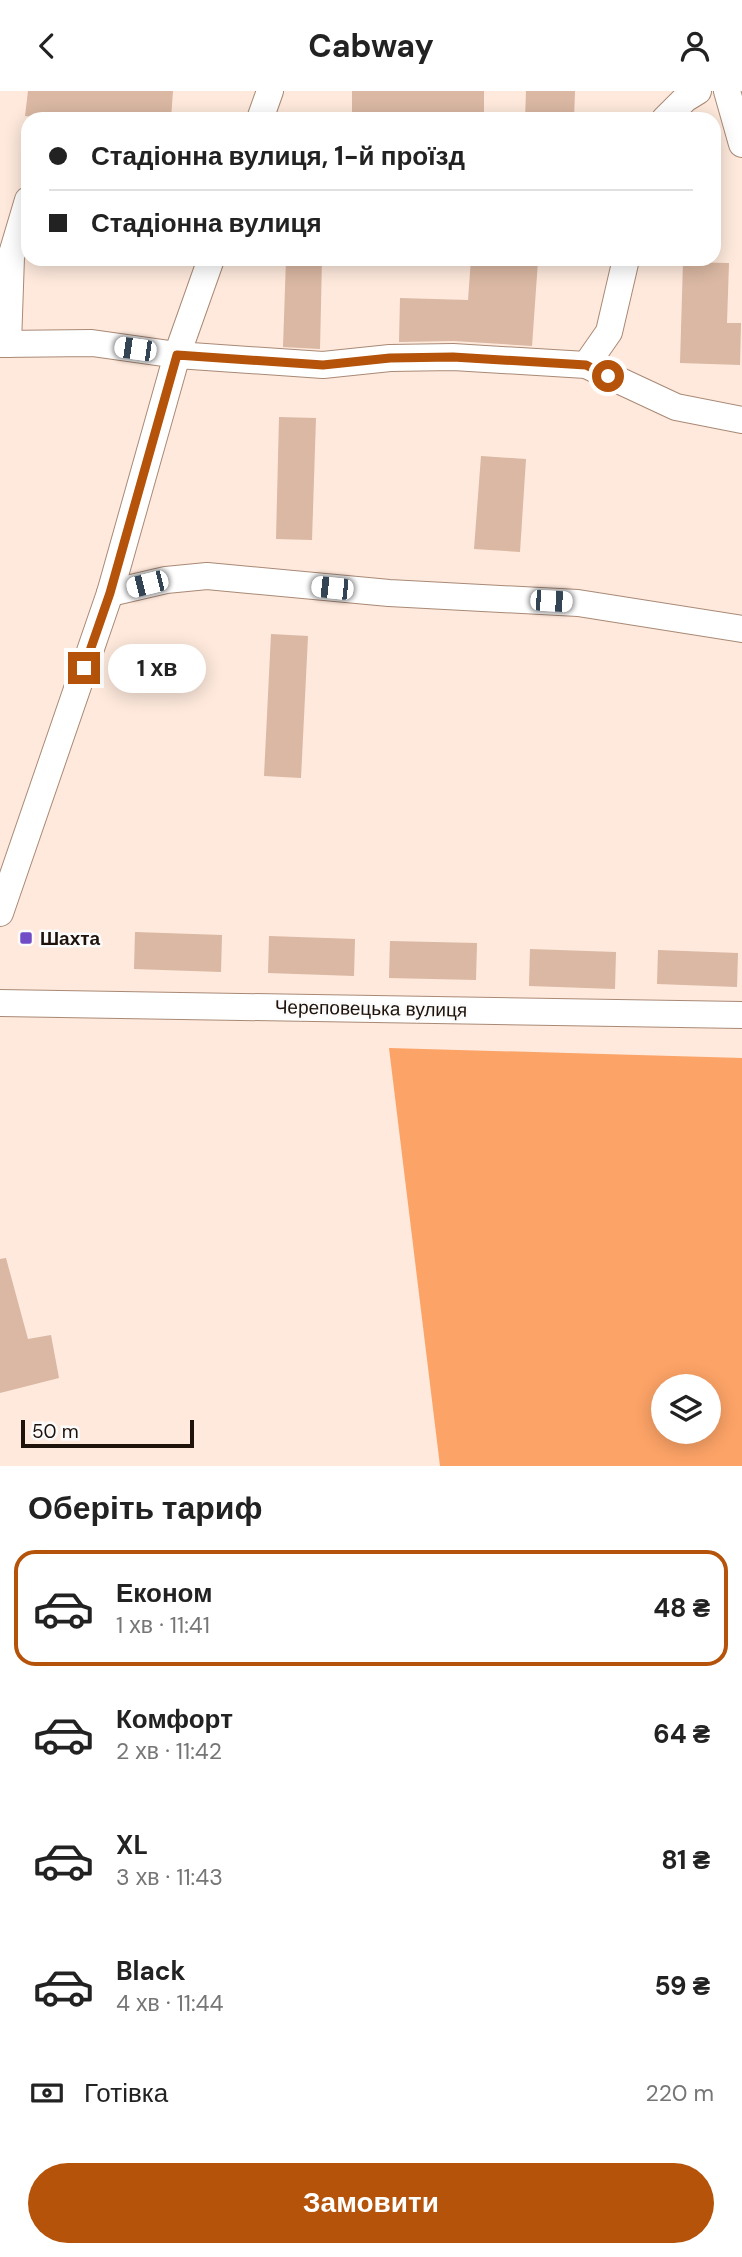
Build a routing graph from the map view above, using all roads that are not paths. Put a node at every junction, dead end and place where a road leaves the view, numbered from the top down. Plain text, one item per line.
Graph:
1 (270, 91) edge
2 (727, 91) edge
3 (689, 94) edge
4 (262, 112) edge
5 (672, 112) edge
6 (742, 144) edge
7 (21, 223) edge
8 (209, 266) edge
9 (624, 266) edge
10 (4, 344) edge
11 (177, 355) junction
12 (586, 365) junction
13 (742, 421) edge
14 (110, 593) junction
15 (742, 629) edge
16 (0, 912) edge
17 (3, 996) edge
18 (742, 1015) edge

1 - 4 street
2 - 6 street
3 - 5 street
7 - 10 street
8 - 11 street
9 - 12 street
10 - 11 street
11 - 12 street
11 - 14 street
12 - 13 street
14 - 15 street
14 - 16 street
17 - 18 street, Череповецька вулиця

